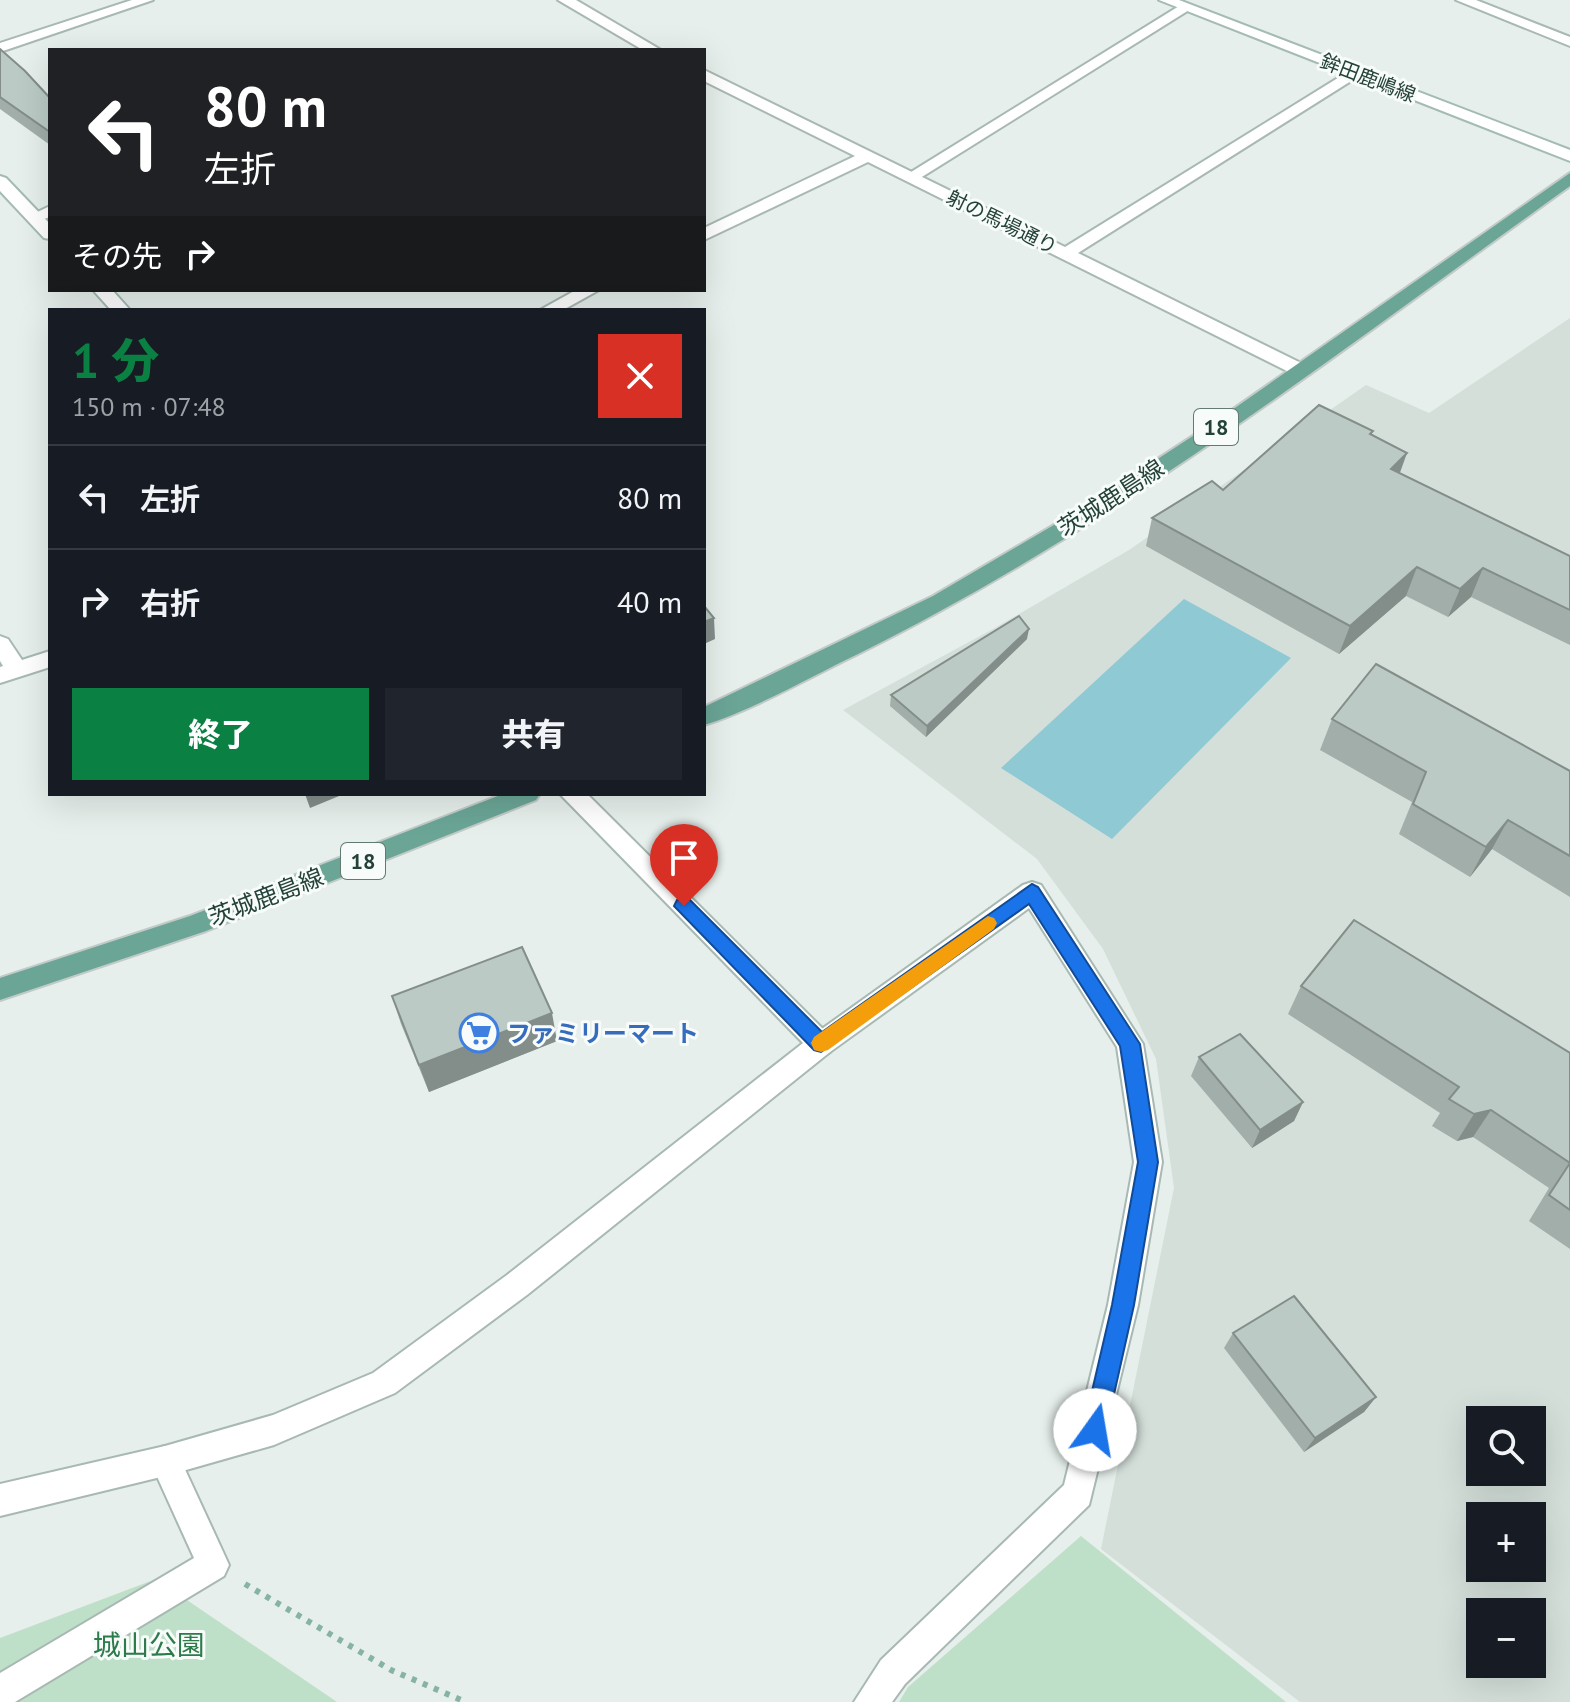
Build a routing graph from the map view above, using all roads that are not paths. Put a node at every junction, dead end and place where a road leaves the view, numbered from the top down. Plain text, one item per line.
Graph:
1 (146, 0) edge
2 (565, 0) edge
3 (1166, 0) edge
4 (1463, 0) edge
5 (1504, 0) edge
6 (1184, 7) junction
7 (1488, 10) junction
8 (1570, 42) edge
9 (0, 48) edge
10 (650, 48) edge
11 (1354, 73) junction
12 (706, 76) edge
13 (868, 156) junction
14 (1570, 156) edge
15 (911, 177) junction
16 (1570, 178) edge
17 (0, 181) edge
18 (42, 214) edge
19 (706, 234) edge
20 (1065, 254) junction
21 (104, 292) edge
22 (586, 292) edge
23 (119, 308) edge
24 (553, 308) edge
25 (1300, 370) junction
26 (0, 644) edge
27 (48, 660) edge
28 (9, 672) edge
29 (706, 716) edge
30 (523, 796) edge
31 (574, 796) edge
32 (0, 989) edge
33 (821, 1044) junction
34 (165, 1461) junction
35 (0, 1500) edge
36 (0, 1692) edge
37 (871, 1702) edge

1 - 9 street
2 - 10 street
3 - 6 street, 鉾田鹿嶋線
4 - 7 street
5 - 7 street
6 - 11 street, 鉾田鹿嶋線
6 - 15 street
7 - 8 street
11 - 14 street, 鉾田鹿嶋線
11 - 20 street
12 - 13 street, 射の馬場通り
13 - 15 street, 射の馬場通り
13 - 19 street
15 - 20 street, 射の馬場通り
16 - 25 main road, 茨城鹿島線 / 18
17 - 18 street
20 - 25 street, 射の馬場通り
21 - 23 street
22 - 24 street
25 - 29 main road, 茨城鹿島線 / 18
26 - 28 street
27 - 28 street
30 - 32 main road, 茨城鹿島線 / 18
31 - 33 street
33 - 34 street
33 - 37 street
34 - 35 street
34 - 36 street

